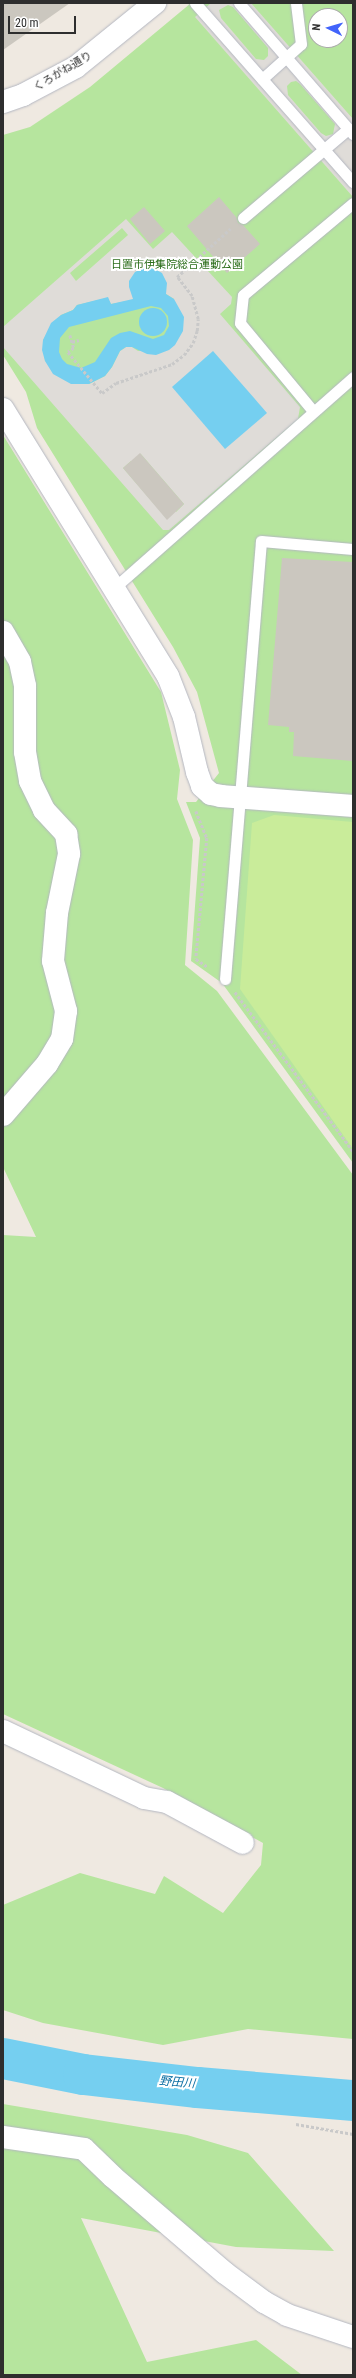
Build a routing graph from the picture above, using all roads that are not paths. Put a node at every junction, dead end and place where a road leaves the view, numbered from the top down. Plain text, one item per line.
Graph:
1 (155, 3) edge
2 (195, 3) edge
3 (239, 3) edge
4 (296, 3) edge
5 (286, 57) junction
6 (262, 79) junction
7 (3, 102) edge
8 (351, 131) edge
9 (324, 149) junction
10 (353, 182) edge
11 (353, 203) edge
12 (243, 218) road end
13 (353, 377) edge
14 (3, 409) edge
15 (313, 411) junction
16 (353, 549) edge
17 (114, 588) junction
18 (3, 632) edge
19 (240, 797) junction
20 (353, 806) edge
21 (225, 979) road end
22 (3, 1114) edge
23 (3, 1731) edge
24 (243, 1843) dead end
25 (3, 2137) edge
26 (353, 2337) edge

1 - 7 street, くろがね通り
2 - 6 lane
3 - 5 lane
4 - 5 lane
5 - 6 lane
5 - 8 lane
6 - 9 lane
8 - 9 lane
9 - 10 lane
9 - 12 lane
11 - 15 lane
13 - 15 lane
14 - 17 street
15 - 17 lane
16 - 19 lane
17 - 19 street
18 - 22 street
19 - 20 street
19 - 21 lane
23 - 24 street
25 - 26 street

